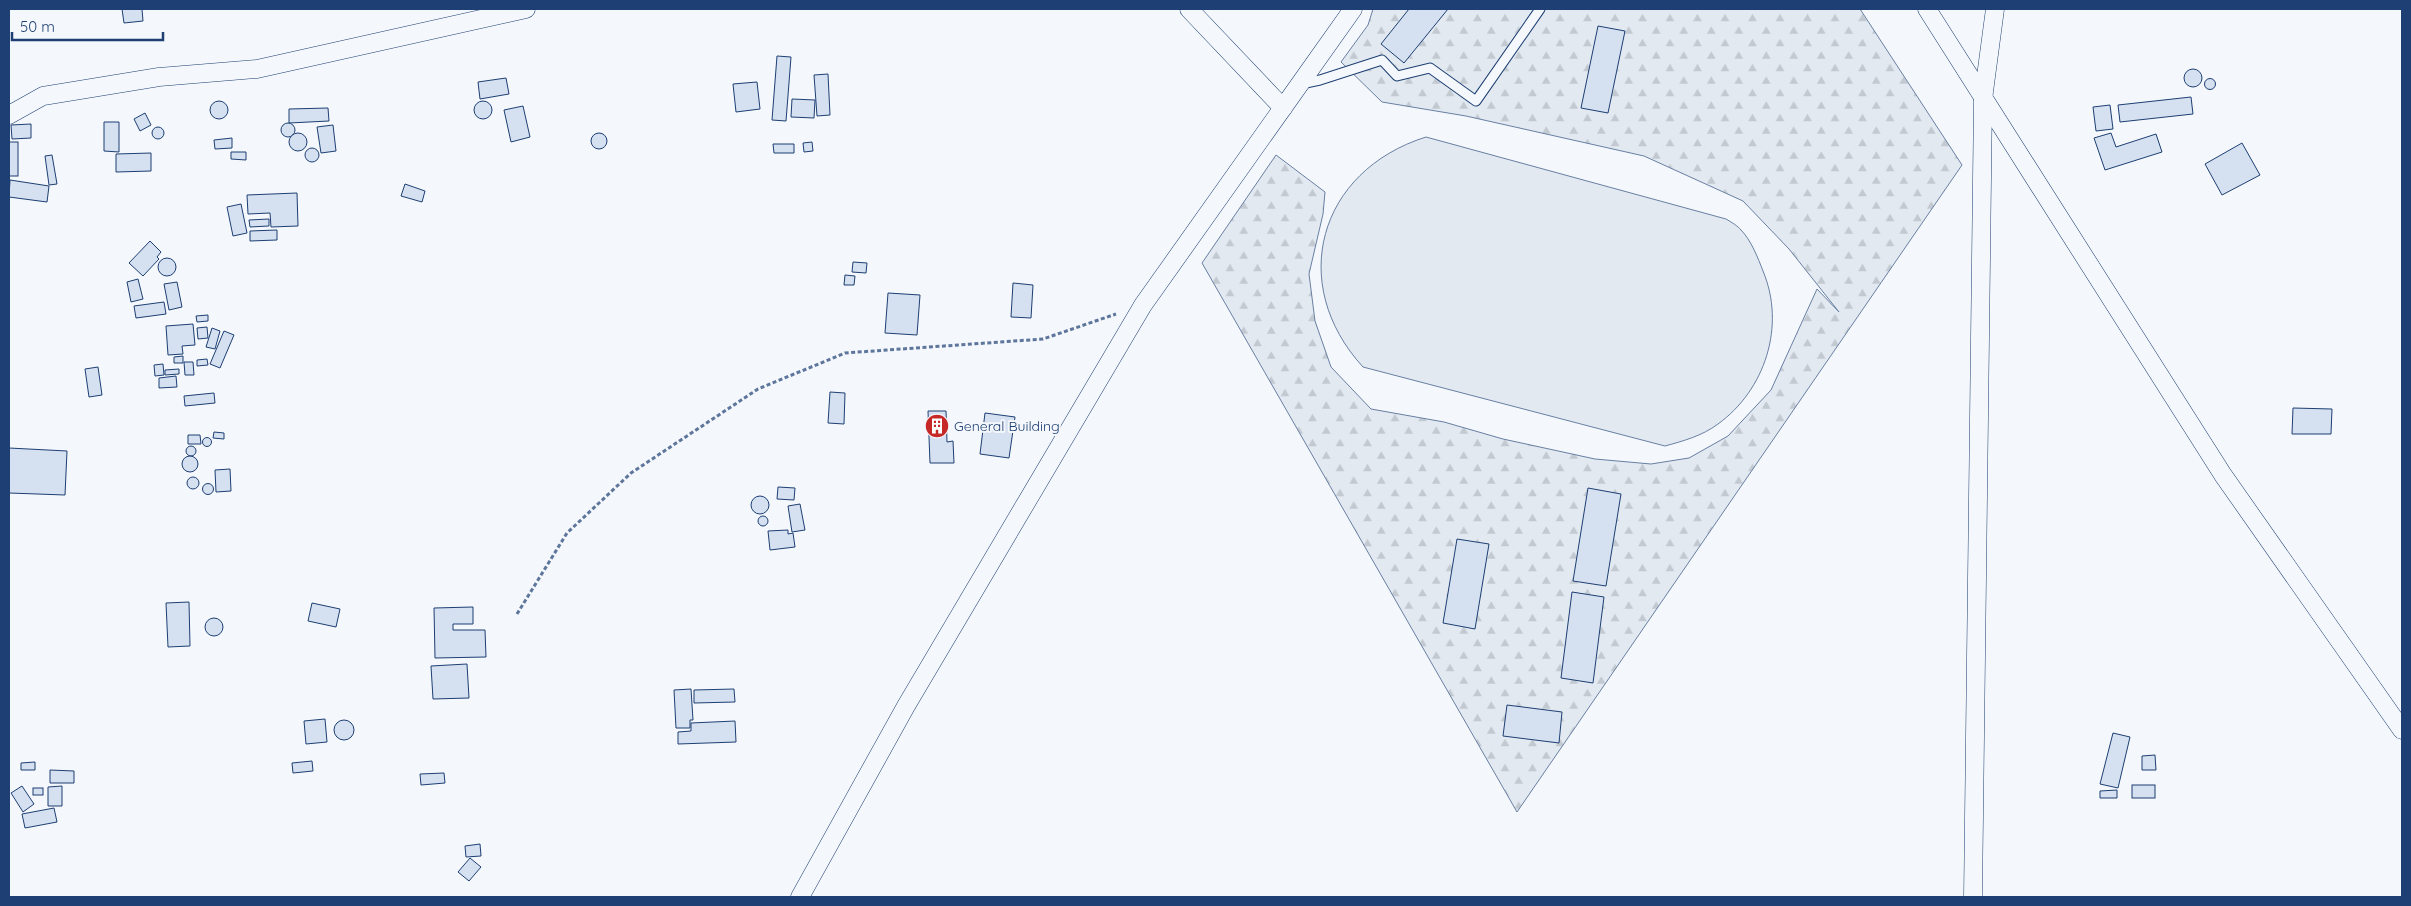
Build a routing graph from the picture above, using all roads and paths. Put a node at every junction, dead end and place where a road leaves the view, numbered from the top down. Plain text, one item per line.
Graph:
1 (526, 9) edge
2 (1189, 9) edge
3 (1353, 9) edge
4 (1540, 9) edge
5 (1927, 9) edge
6 (1995, 9) edge
7 (1301, 84) junction
8 (1983, 99) junction
9 (1283, 108) junction
10 (9, 115) edge
11 (1143, 305) junction
12 (517, 614) dead end
13 (2402, 730) edge
14 (800, 897) edge
15 (1973, 897) edge

1 - 10 street
2 - 9 street
3 - 7 street
4 - 7 lane
5 - 8 street
6 - 8 street
7 - 9 street
8 - 13 street
8 - 15 street
9 - 11 street
11 - 12 path
11 - 14 street

